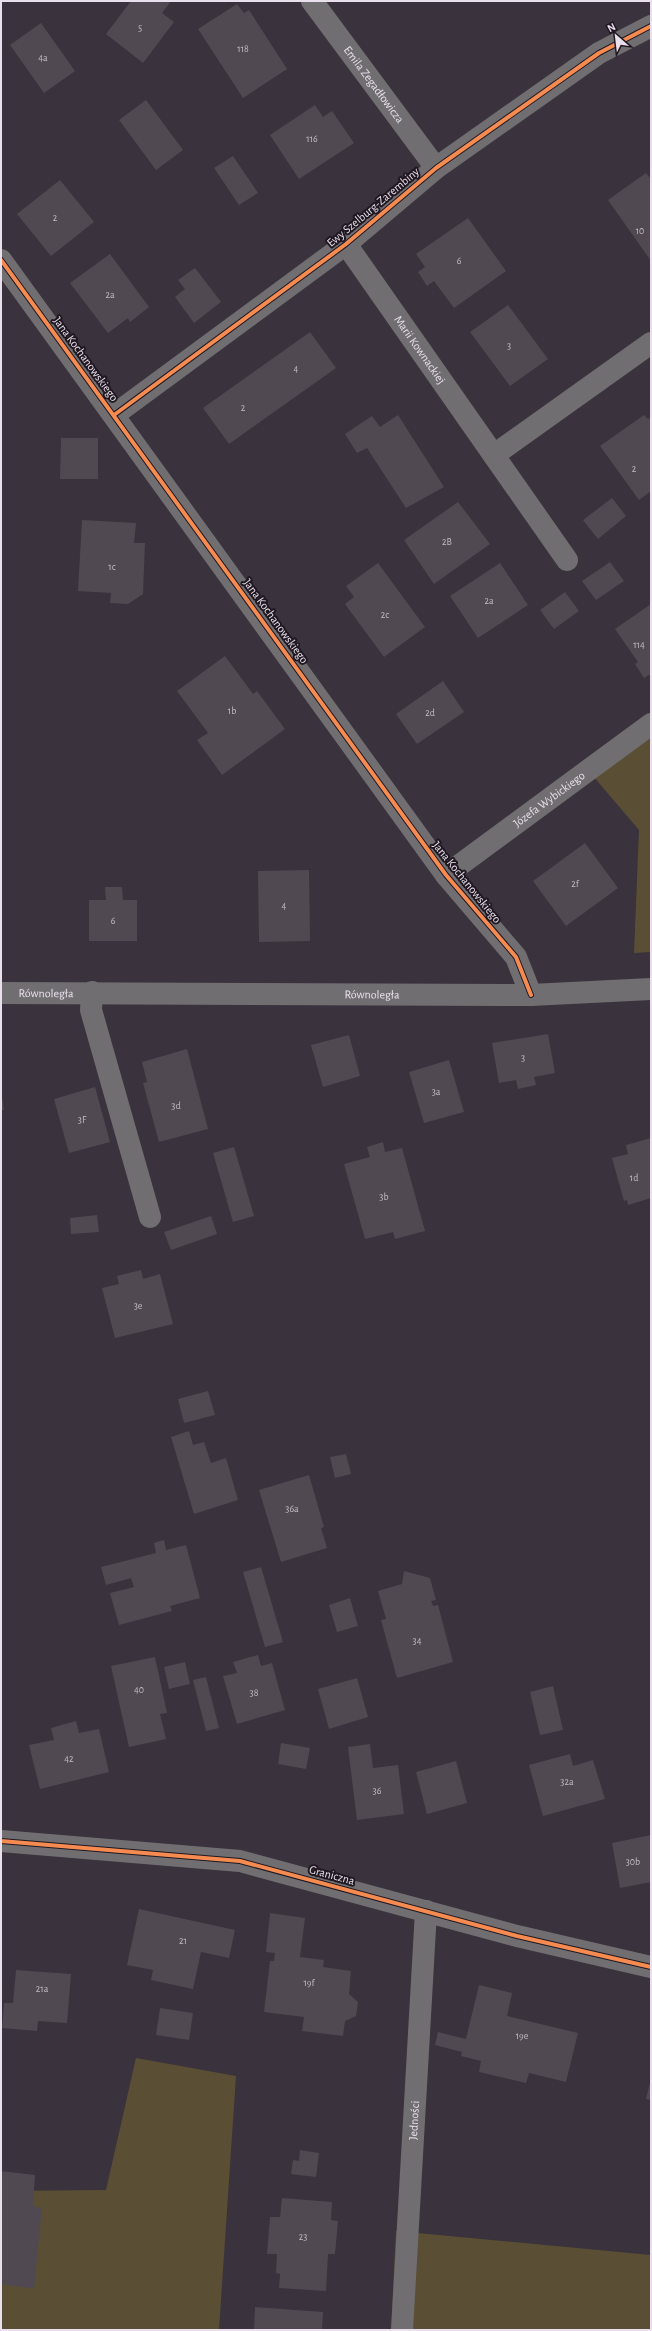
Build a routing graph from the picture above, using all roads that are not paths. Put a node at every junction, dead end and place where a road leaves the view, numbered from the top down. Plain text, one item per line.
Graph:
1 (312, 1) edge
2 (651, 26) edge
3 (436, 168) junction
4 (346, 244) junction
5 (1, 260) edge
6 (650, 345) edge
7 (114, 415) junction
8 (494, 455) junction
9 (567, 560) dead end
10 (651, 724) edge
11 (446, 875) junction
12 (651, 988) edge
13 (92, 992) junction
14 (1, 993) edge
15 (531, 994) junction
16 (150, 1217) dead end
17 (1, 1841) edge
18 (426, 1911) junction
19 (651, 1967) edge
20 (402, 2330) edge

1 - 3 street, Emila Zegadłowicza
2 - 3 street, Ewy Szelburg-Zarembiny
3 - 4 street, Ewy Szelburg-Zarembiny
4 - 7 street, Ewy Szelburg-Zarembiny
4 - 8 street, Marii Kownackiej
5 - 7 street, Jana Kochanowskiego
6 - 8 street
7 - 11 street, Jana Kochanowskiego
8 - 9 street, Marii Kownackiej
10 - 11 street, Józefa Wybickiego
11 - 15 street, Jana Kochanowskiego
12 - 15 street, Równoległa
13 - 14 street, Równoległa
13 - 15 street, Równoległa
13 - 16 street, Równoległa
17 - 18 street, Graniczna
18 - 19 street, Graniczna
18 - 20 street, Jedności

